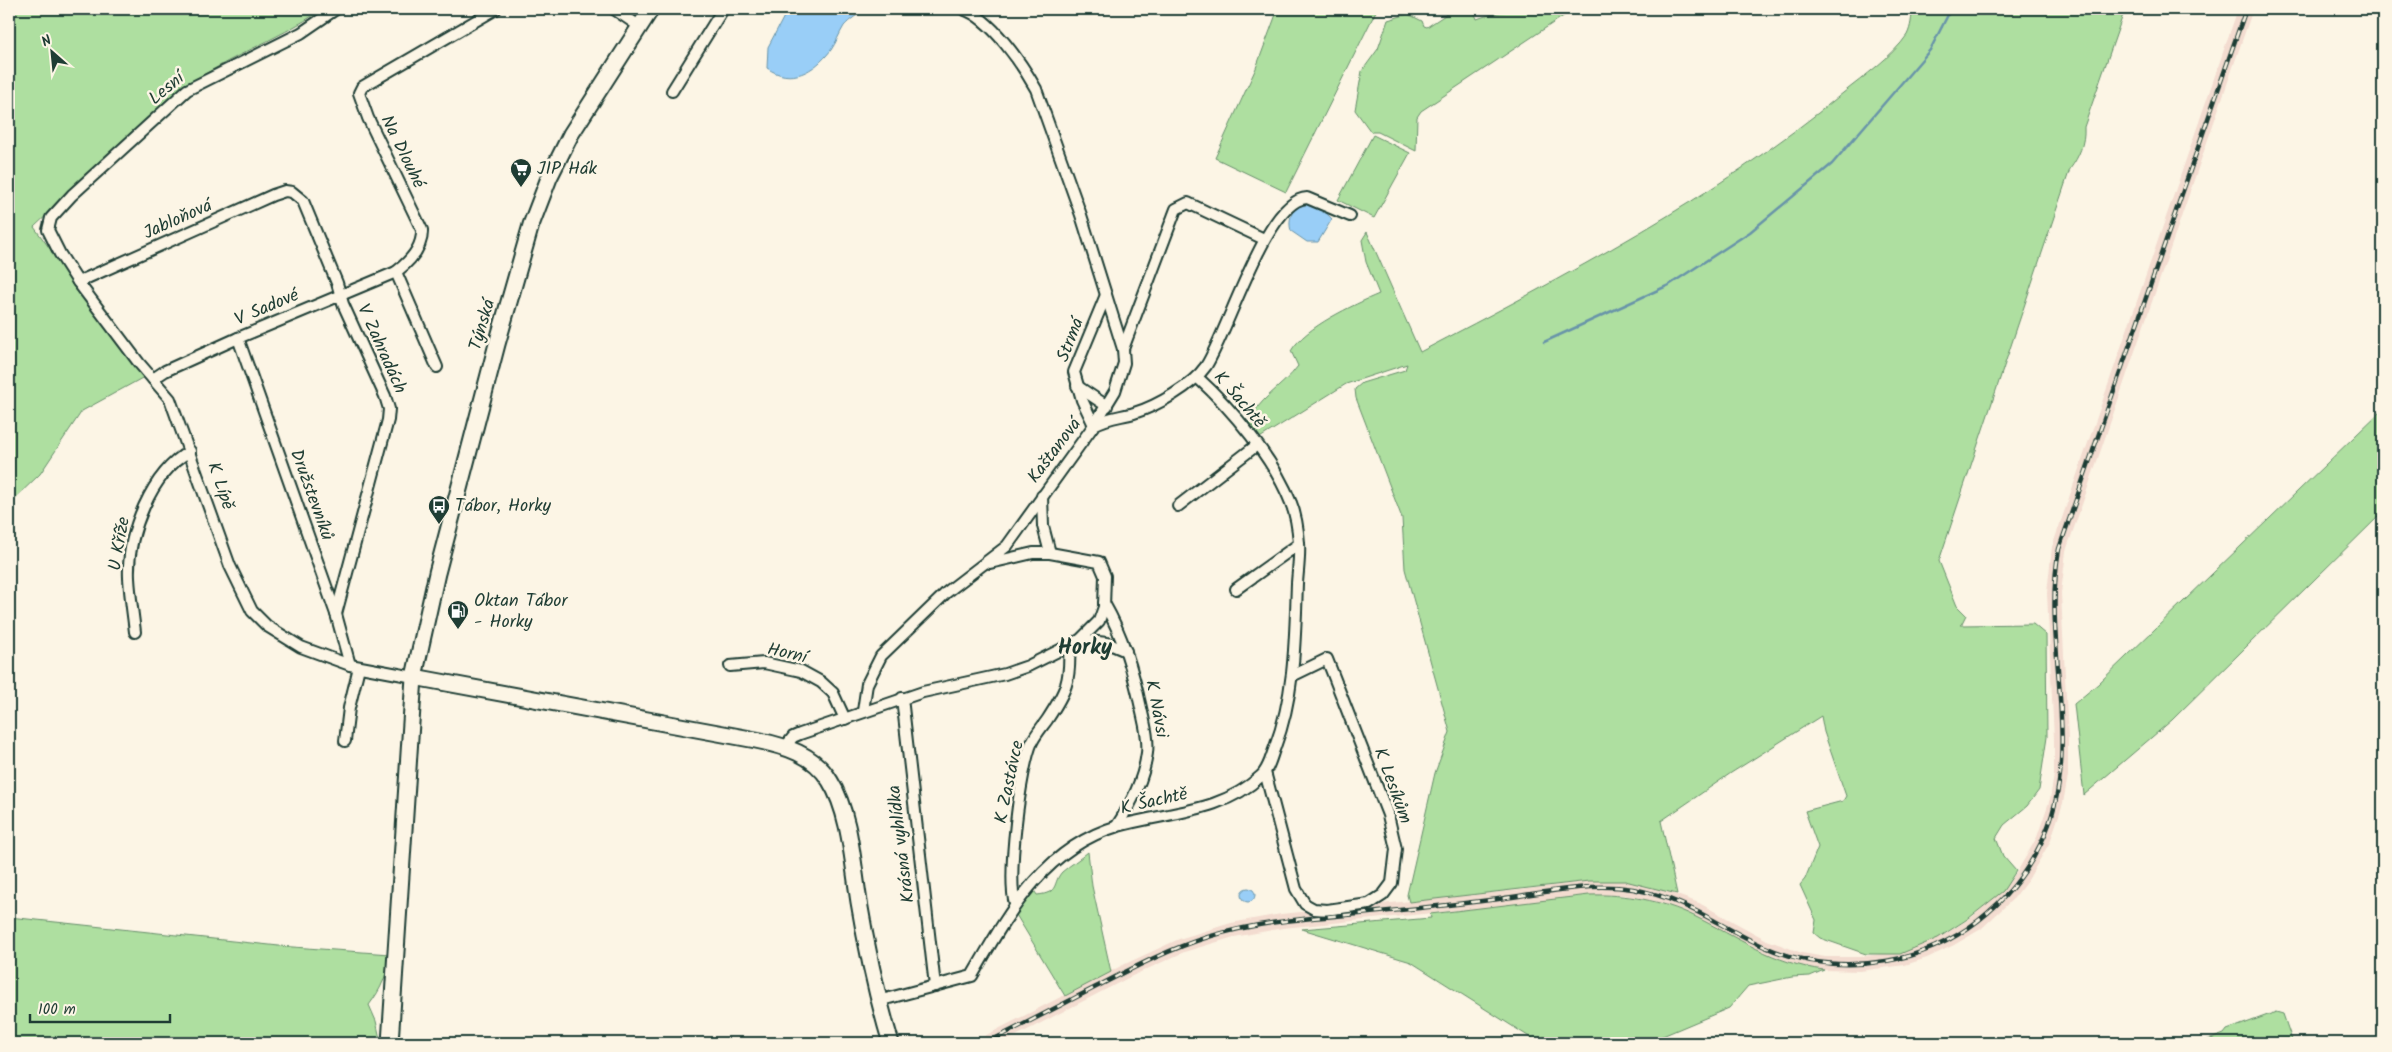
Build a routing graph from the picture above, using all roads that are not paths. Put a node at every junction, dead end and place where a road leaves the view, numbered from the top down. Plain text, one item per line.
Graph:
1 (336, 9) edge
2 (496, 9) edge
3 (614, 9) edge
4 (651, 9) edge
5 (723, 9) edge
6 (963, 9) edge
7 (639, 26) junction
8 (672, 91) dead end
9 (292, 192) joint
10 (1350, 216) dead end
11 (48, 230) joint
12 (1264, 240) junction
13 (396, 272) junction
14 (78, 282) junction
15 (341, 295) junction
16 (1106, 295) junction
17 (238, 338) junction
18 (1123, 350) junction
19 (438, 367) dead end
20 (1197, 377) junction
21 (153, 378) junction
22 (1077, 386) junction
23 (1107, 406) junction
24 (1094, 425) junction
25 (1257, 445) junction
26 (190, 451) junction
27 (1042, 496) junction
28 (1178, 506) dead end
29 (1299, 544) junction
30 (1050, 553) junction
31 (985, 564) junction
32 (1236, 589) dead end
33 (1104, 603) junction
34 (336, 614) junction
35 (135, 632) dead end
36 (1080, 640) junction
37 (1069, 646) junction
38 (1126, 651) junction
39 (354, 666) junction
40 (730, 666) dead end
41 (1292, 676) junction
42 (414, 677) junction
43 (902, 698) junction
44 (863, 711) junction
45 (845, 719) junction
46 (345, 741) dead end
47 (785, 747) junction
48 (1265, 772) junction
49 (1116, 827) junction
50 (1015, 904) junction
51 (935, 986) junction
52 (878, 1001) junction
53 (390, 1043) edge
54 (891, 1043) edge

1 - 11 street, Lesní
2 - 13 street, Na Dlouhé
3 - 7 street
4 - 7 main road, Týnská
5 - 8 street
6 - 16 street
7 - 42 main road, Týnská
9 - 14 street, Jabloňová
9 - 15 street, V Zahradách
10 - 12 street, Kaštanová
11 - 14 street, K Lípě
12 - 18 street
12 - 20 street, Kaštanová
13 - 15 street, V Sadové
13 - 19 street
14 - 21 street, K Lípě
15 - 17 street, V Sadové
15 - 34 street, V Zahradách
16 - 18 street
16 - 22 street, Strmá
17 - 21 street, V Sadové
17 - 34 street, Družstevníků
18 - 23 street
20 - 24 street, Kaštanová
20 - 25 street, K Šachtě
21 - 26 street, K Lípě
22 - 23 street
22 - 24 street, Strmá
23 - 24 street
24 - 27 street, Kaštanová
25 - 28 street, K Šachtě
25 - 29 street, K Šachtě
26 - 35 street, U Kříže
26 - 39 street, K Lípě
27 - 30 street
27 - 31 street, Kaštanová
29 - 32 street
29 - 41 street, K Šachtě
30 - 31 street
30 - 33 street
31 - 44 street, Kaštanová
33 - 36 street
33 - 38 street, K Návsi
34 - 39 street, Družstevníků
36 - 37 street
36 - 38 street
37 - 43 street
37 - 50 street, K Zastávce
38 - 49 street, K Návsi
39 - 42 street, K Lípě
39 - 46 street
40 - 45 street, Horní
41 - 48 street, K Šachtě
41 - 48 street, K Lesíkům
42 - 47 main road
42 - 53 main road, Týnská
43 - 44 street
43 - 51 street, Krásná vyhlídka
44 - 45 street
45 - 47 street
47 - 52 main road
48 - 49 street, K Šachtě
49 - 50 street, K Šachtě
50 - 51 street, K Šachtě
51 - 52 street, K Šachtě
52 - 54 main road

